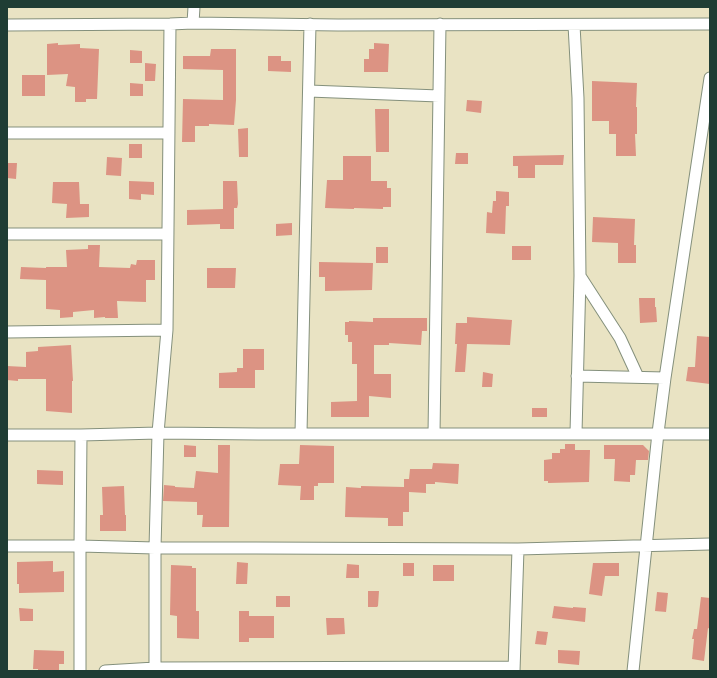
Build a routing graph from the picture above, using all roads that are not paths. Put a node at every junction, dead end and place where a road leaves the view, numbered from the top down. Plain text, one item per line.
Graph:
1 (194, 7) edge
2 (193, 23) junction
3 (170, 24) junction
4 (310, 24) junction
5 (440, 24) junction
6 (710, 24) edge
7 (7, 25) edge
8 (574, 25) junction
9 (710, 78) edge
10 (309, 91) junction
11 (439, 96) junction
12 (7, 133) edge
13 (169, 133) junction
14 (7, 234) edge
15 (168, 234) junction
16 (580, 276) junction
17 (167, 330) junction
18 (7, 332) edge
19 (577, 376) junction
20 (638, 377) junction
21 (665, 378) junction
22 (158, 433) junction
23 (302, 433) junction
24 (576, 433) junction
25 (658, 433) junction
26 (434, 434) junction
27 (710, 434) edge
28 (7, 435) edge
29 (81, 435) junction
30 (710, 544) edge
31 (646, 545) junction
32 (7, 546) edge
33 (80, 546) junction
34 (156, 548) junction
35 (518, 549) junction
36 (155, 668) junction
37 (514, 669) edge
38 (80, 671) edge
39 (105, 671) edge
40 (633, 671) edge

1 - 2 street
2 - 3 street
2 - 4 street
3 - 7 street
3 - 13 street
4 - 5 street
4 - 10 street
5 - 8 street
5 - 11 street
6 - 8 street
8 - 16 street
9 - 21 street
10 - 11 street
10 - 23 street
11 - 26 street
12 - 13 street
13 - 15 street
14 - 15 street
15 - 17 street
16 - 19 street
16 - 20 street
17 - 18 street
17 - 22 street
19 - 20 street
19 - 24 street
20 - 21 street
21 - 25 street
22 - 23 street
22 - 29 street
22 - 34 street
23 - 26 street
24 - 25 street
24 - 26 street
25 - 27 street
25 - 31 street
28 - 29 street
29 - 33 street
30 - 31 street
31 - 35 street
31 - 40 street
32 - 33 street
33 - 34 street
33 - 38 street
34 - 35 street
34 - 36 street
35 - 37 street
36 - 37 street
36 - 39 street

